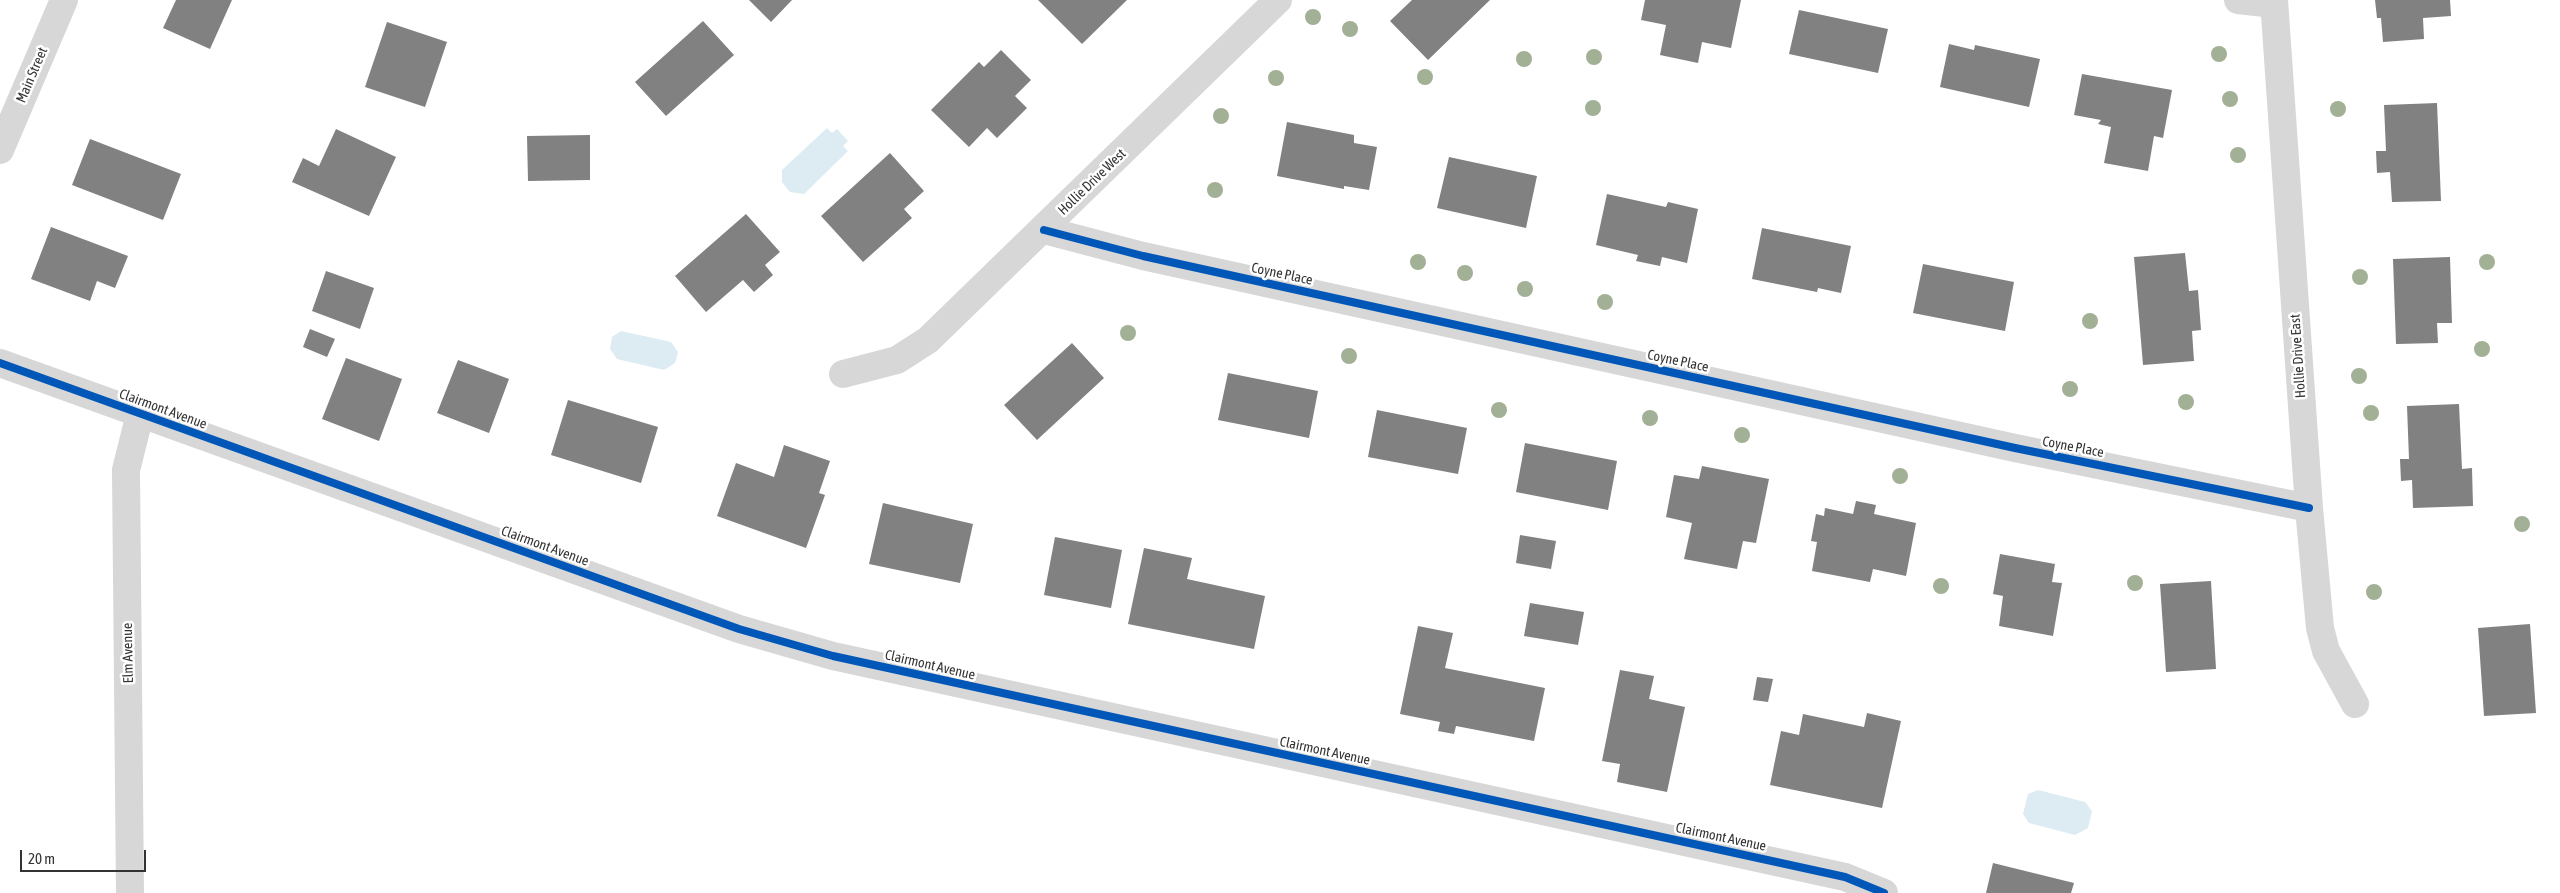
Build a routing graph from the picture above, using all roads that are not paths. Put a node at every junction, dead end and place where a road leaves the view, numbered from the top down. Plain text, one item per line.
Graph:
1 (64, 0) edge
2 (1278, 0) edge
3 (2238, 0) edge
4 (2274, 2) edge
5 (0, 150) edge
6 (1044, 230) junction
7 (0, 363) edge
8 (843, 374) dead end
9 (140, 414) junction
10 (2308, 508) junction
11 (2355, 704) dead end
12 (1883, 892) edge
13 (130, 893) edge

1 - 5 street, Main Street
2 - 6 street, Hollie Drive West
3 - 4 street
4 - 10 street, Hollie Drive East
6 - 8 street, Hollie Drive West
6 - 10 street, Coyne Place
7 - 9 street, Clairmont Avenue
9 - 12 street, Clairmont Avenue
9 - 13 street, Elm Avenue
10 - 11 street, Hollie Drive East

